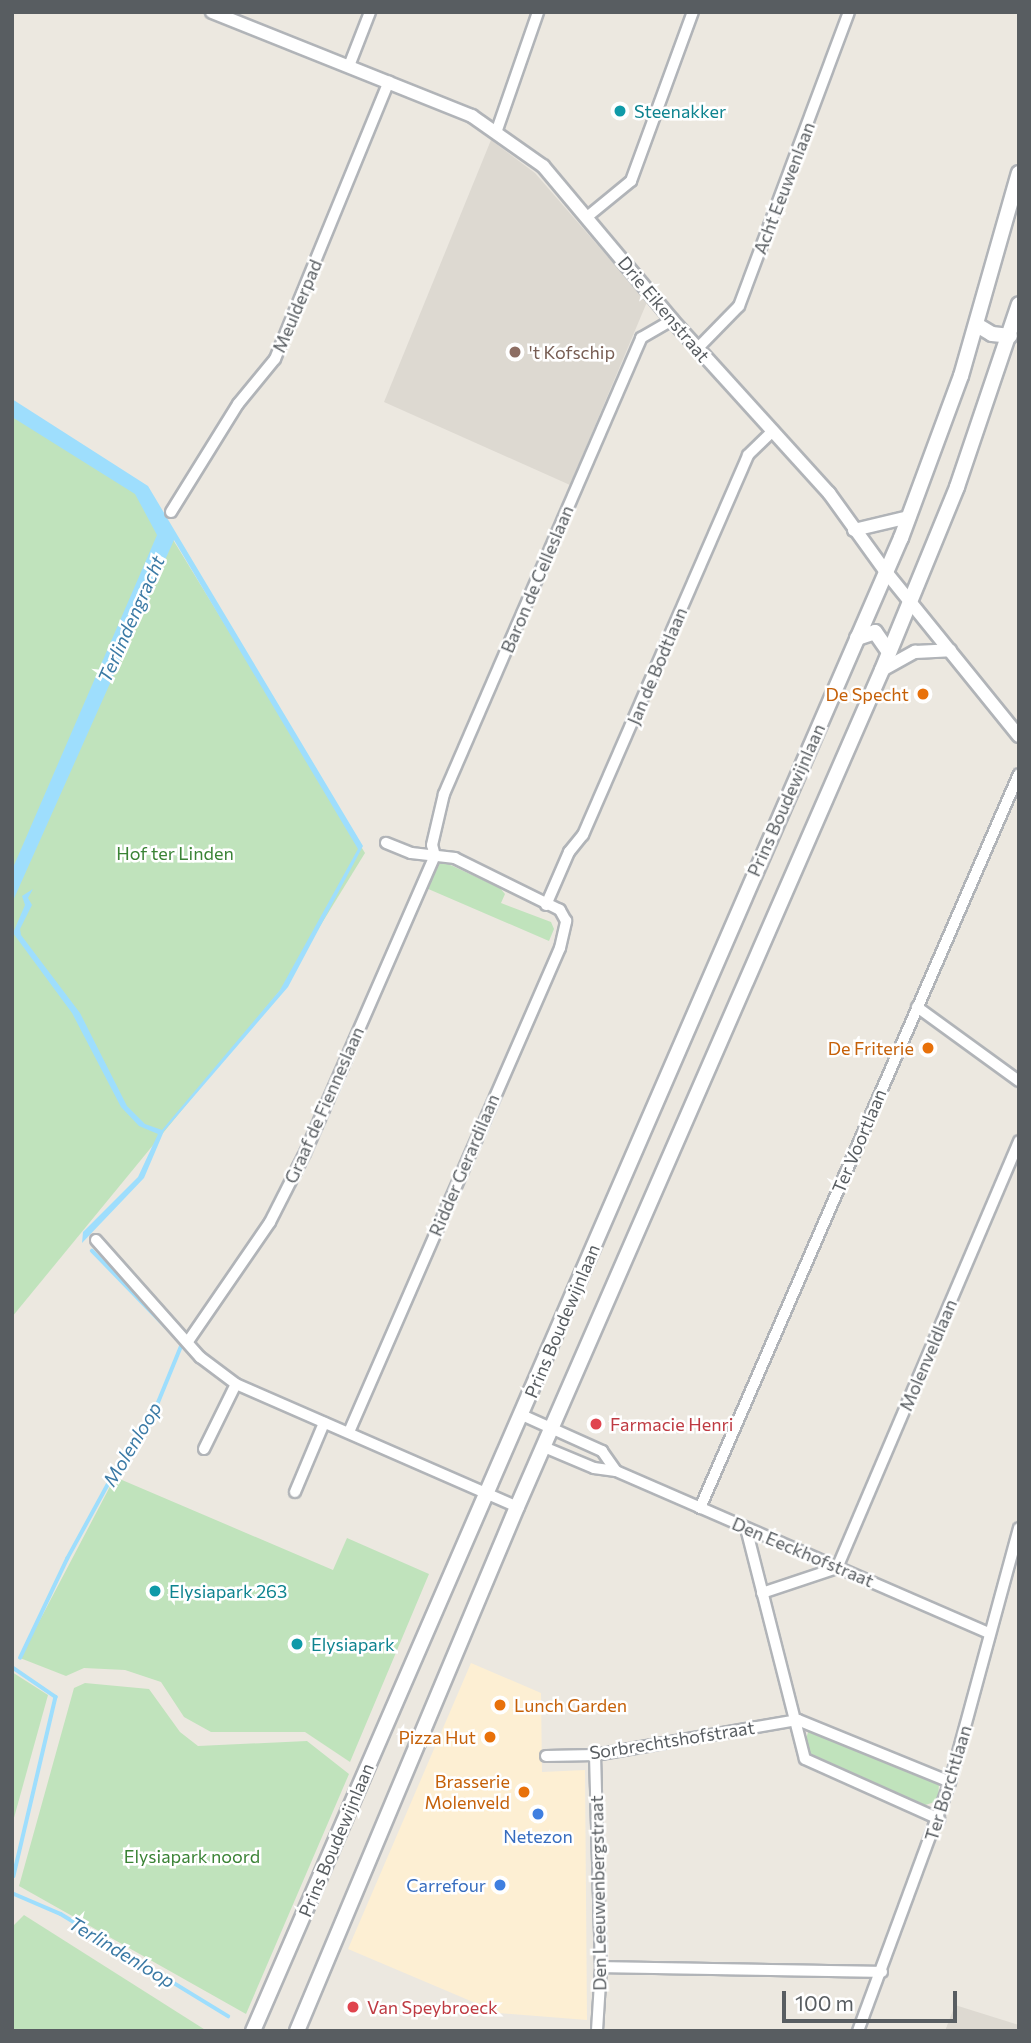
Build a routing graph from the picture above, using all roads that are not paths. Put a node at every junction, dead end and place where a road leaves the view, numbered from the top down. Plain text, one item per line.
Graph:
1 (212, 12) edge
2 (370, 12) edge
3 (538, 12) edge
4 (693, 12) edge
5 (849, 12) edge
6 (349, 66) junction
7 (388, 82) junction
8 (497, 130) junction
9 (1019, 173) edge
10 (587, 217) junction
11 (1019, 304) edge
12 (672, 320) junction
13 (977, 325) junction
14 (1010, 336) junction
15 (697, 349) junction
16 (773, 431) junction
17 (172, 512) dead end
18 (909, 517) junction
19 (854, 530) junction
20 (886, 572) junction
21 (909, 601) junction
22 (857, 638) junction
23 (950, 650) junction
24 (889, 652) junction
25 (882, 670) junction
26 (1019, 736) edge
27 (1019, 774) edge
28 (386, 843) dead end
29 (435, 856) junction
30 (546, 905) junction
31 (917, 1007) junction
32 (1019, 1081) edge
33 (1019, 1141) edge
34 (96, 1240) dead end
35 (189, 1340) junction
36 (236, 1384) junction
37 (522, 1415) junction
38 (324, 1423) junction
39 (556, 1429) junction
40 (349, 1432) junction
41 (544, 1447) junction
42 (204, 1449) dead end
43 (616, 1471) junction
44 (295, 1492) dead end
45 (485, 1494) junction
46 (517, 1507) junction
47 (700, 1508) junction
48 (746, 1528) junction
49 (1019, 1528) edge
50 (837, 1568) junction
51 (762, 1593) junction
52 (989, 1633) junction
53 (797, 1720) junction
54 (595, 1755) junction
55 (546, 1756) dead end
56 (950, 1782) junction
57 (939, 1819) junction
58 (601, 1967) junction
59 (882, 1972) junction
60 (253, 2031) edge
61 (297, 2031) edge
62 (597, 2031) edge
63 (858, 2031) edge

1 - 6 street, Drie Eikenstraat
2 - 6 street
3 - 8 street
4 - 10 street
5 - 15 street, Acht Eeuwenlaan
6 - 7 street, Drie Eikenstraat
7 - 8 street, Drie Eikenstraat
7 - 17 street, Meulderpad
8 - 10 street, Drie Eikenstraat
9 - 13 main road, Prins Boudewijnlaan
10 - 12 street, Drie Eikenstraat
11 - 14 main road, Prins Boudewijnlaan
12 - 15 street, Drie Eikenstraat
12 - 29 street, Baron de Celleslaan
13 - 14 main road
13 - 18 main road, Prins Boudewijnlaan
14 - 21 main road, Prins Boudewijnlaan
15 - 16 street, Drie Eikenstraat
16 - 19 street, Drie Eikenstraat
16 - 30 street, Jan de Bodtlaan
18 - 19 street
18 - 20 main road, Prins Boudewijnlaan
19 - 20 street, Drie Eikenstraat
20 - 21 street, Drie Eikenstraat
20 - 22 main road, Prins Boudewijnlaan
21 - 23 street, Drie Eikenstraat
21 - 24 main road, Prins Boudewijnlaan
22 - 24 main road
22 - 37 main road, Prins Boudewijnlaan
23 - 25 street
23 - 26 street, Drie Eikenstraat
24 - 25 main road, Prins Boudewijnlaan
25 - 39 main road, Prins Boudewijnlaan
27 - 31 street, Ter Voortlaan
28 - 29 street
29 - 30 street
29 - 35 street, Graaf de Fienneslaan
30 - 40 street, Ridder Gerardilaan
31 - 32 street
31 - 47 street, Ter Voortlaan
33 - 50 street, Molenveldlaan
34 - 35 street
35 - 36 street
36 - 38 street
36 - 42 street
37 - 39 street, Prins Boudewijnlaan
37 - 45 main road, Prins Boudewijnlaan
38 - 40 street
38 - 44 street
39 - 41 main road, Prins Boudewijnlaan
39 - 43 street, Den Eeckhofstraat
40 - 45 street
41 - 43 street, Den Eeckhofstraat
41 - 46 main road, Prins Boudewijnlaan
43 - 47 street, Den Eeckhofstraat
45 - 46 street
45 - 60 main road, Prins Boudewijnlaan
46 - 61 main road, Prins Boudewijnlaan
47 - 48 street, Den Eeckhofstraat
48 - 50 street, Den Eeckhofstraat
48 - 51 street
49 - 52 street, Ter Borchtlaan
50 - 51 street
50 - 52 street, Den Eeckhofstraat
51 - 53 street
52 - 56 street, Ter Borchtlaan
53 - 54 street, Sorbrechtshofstraat
53 - 56 street
53 - 57 street
54 - 55 street, Sorbrechtshofstraat
54 - 58 street, Den Leeuwenbergstraat
56 - 57 street, Ter Borchtlaan
57 - 59 street, Ter Borchtlaan
58 - 59 street
58 - 62 street, Den Leeuwenbergstraat
59 - 63 street, Ter Borchtlaan

